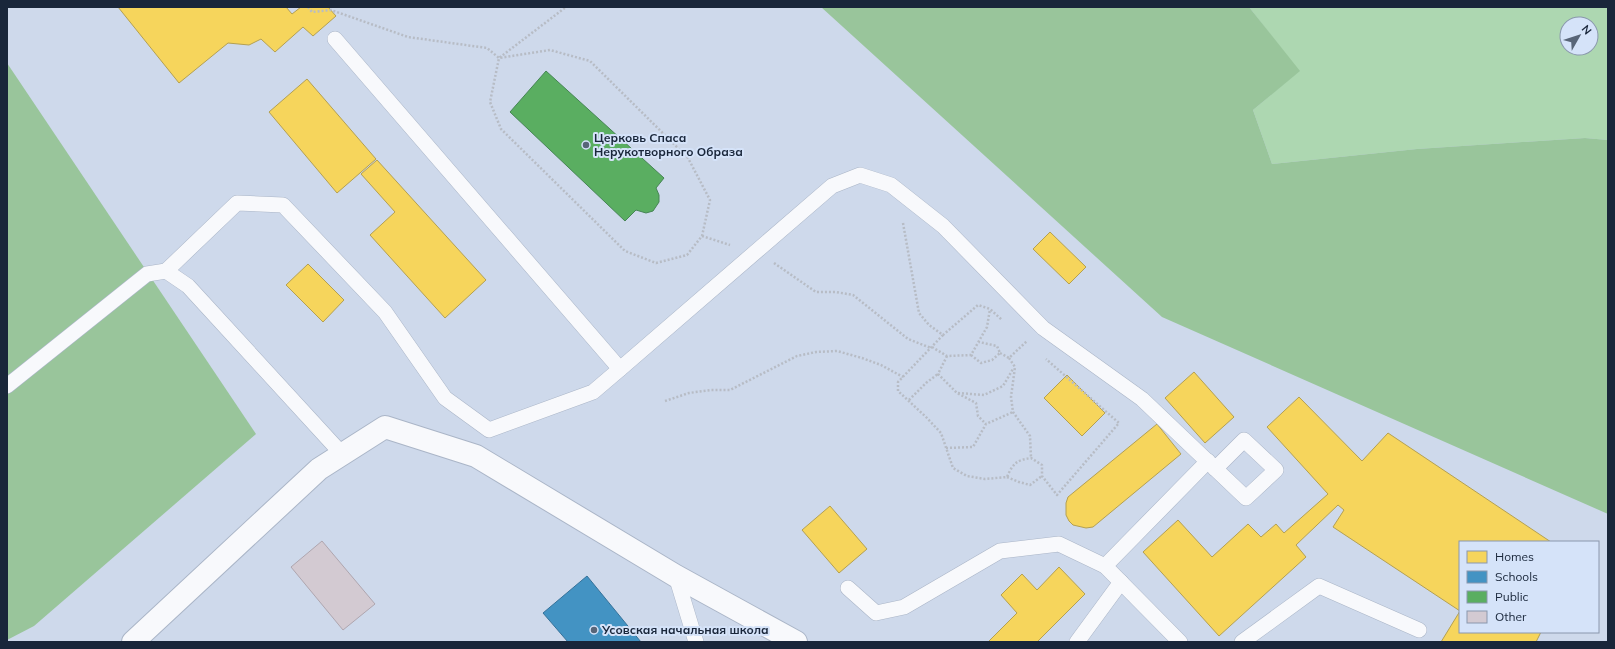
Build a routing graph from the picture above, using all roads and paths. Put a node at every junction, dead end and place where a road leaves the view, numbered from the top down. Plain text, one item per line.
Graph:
1 (308, 7) edge
2 (566, 7) edge
3 (335, 39) dead end
4 (499, 58) junction
5 (902, 218) dead end
6 (702, 236) junction
7 (754, 253) junction
8 (166, 271) junction
9 (990, 309) junction
10 (1006, 323) dead end
11 (943, 335) junction
12 (1021, 336) dead end
13 (1027, 341) junction
14 (979, 342) junction
15 (1032, 346) dead end
16 (931, 347) junction
17 (1000, 353) junction
18 (971, 354) junction
19 (947, 356) junction
20 (1044, 356) dead end
21 (1009, 358) junction
22 (1015, 367) junction
23 (620, 369) junction
24 (938, 374) junction
25 (903, 377) junction
26 (7, 386) edge
27 (957, 393) junction
28 (909, 400) junction
29 (665, 401) dead end
30 (1013, 412) junction
31 (986, 424) junction
32 (946, 448) junction
33 (342, 454) junction
34 (1031, 458) junction
35 (1042, 476) junction
36 (1007, 477) junction
37 (1105, 566) junction
38 (676, 576) junction
39 (1121, 582) junction
40 (848, 588) dead end
41 (1419, 630) dead end
42 (133, 642) edge
43 (696, 642) edge
44 (796, 642) edge
45 (1077, 642) edge
46 (1180, 642) edge
47 (1242, 642) edge

1 - 4 path
2 - 4 path
3 - 23 lane
4 - 6 path
4 - 6 path
5 - 11 path
6 - 7 path
7 - 16 path
7 - 23 lane
7 - 37 lane
8 - 23 lane
8 - 26 lane
8 - 33 lane
9 - 10 path
9 - 11 path
9 - 14 path
11 - 16 path
12 - 13 path
13 - 15 path
13 - 21 path
14 - 17 path
14 - 18 path
16 - 19 path
16 - 25 path
17 - 18 path
17 - 21 path
18 - 19 path
19 - 24 path
20 - 35 path
21 - 22 path
22 - 27 path
22 - 30 path
24 - 27 path
24 - 28 path
25 - 28 path
25 - 29 path
27 - 31 path
28 - 32 path
30 - 31 path
30 - 34 path
31 - 32 path
32 - 36 path
33 - 38 street
33 - 42 street
34 - 35 path
34 - 36 path
35 - 36 path
37 - 39 lane
37 - 40 lane
38 - 43 lane
38 - 44 street
39 - 45 lane
39 - 46 lane
41 - 47 lane

